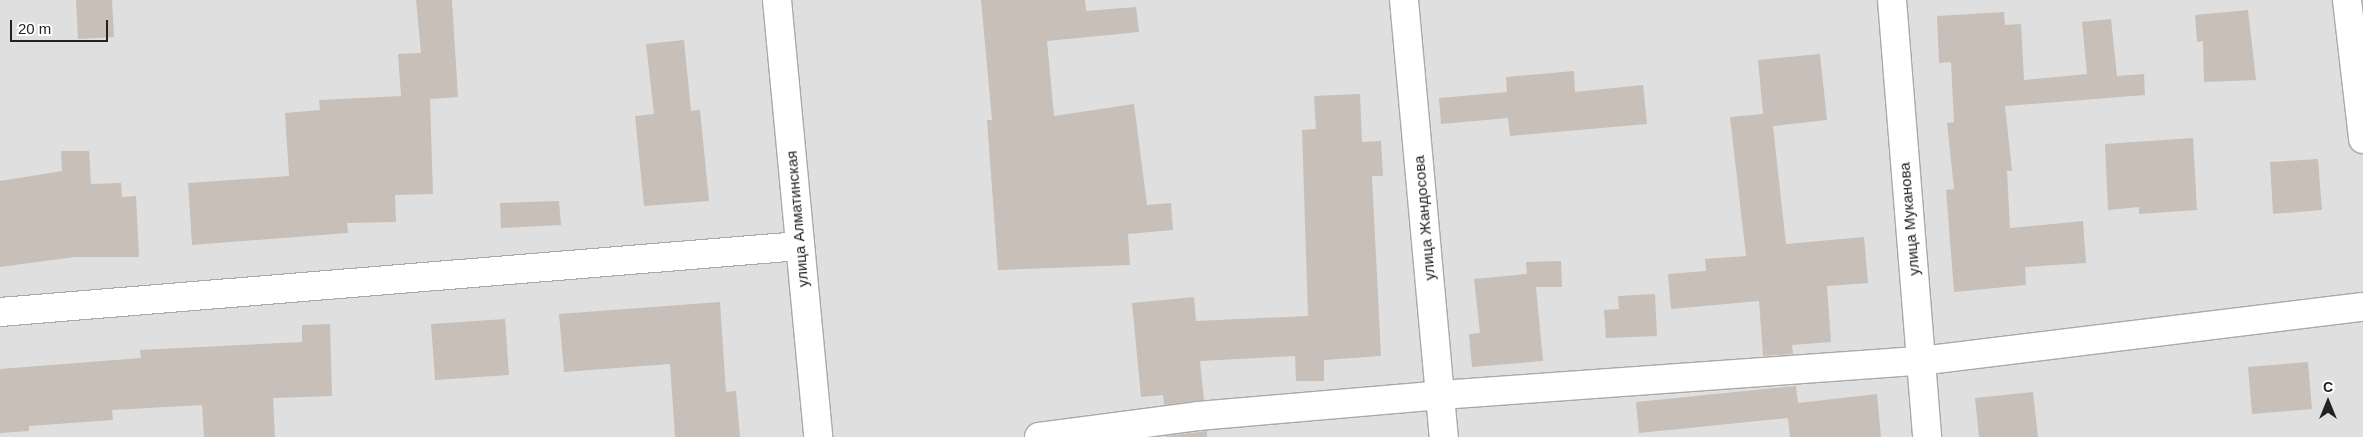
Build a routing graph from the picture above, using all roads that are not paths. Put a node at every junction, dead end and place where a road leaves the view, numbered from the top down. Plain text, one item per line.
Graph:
1 (777, 0) edge
2 (1404, 0) edge
3 (1892, 0) edge
4 (2347, 0) edge
5 (2363, 139) edge
6 (800, 246) junction
7 (2363, 308) edge
8 (0, 312) edge
9 (1921, 361) junction
10 (1441, 395) junction
11 (818, 437) edge
12 (1038, 437) edge
13 (1444, 437) edge
14 (1927, 437) edge

1 - 6 street, улица Алматинская
2 - 10 street, улица Жандосова
3 - 9 street, улица Муканова
4 - 5 street
6 - 8 street
6 - 11 street, улица Алматинская
7 - 9 street
9 - 10 street
9 - 14 street, улица Муканова
10 - 12 street
10 - 13 street, улица Жандосова

